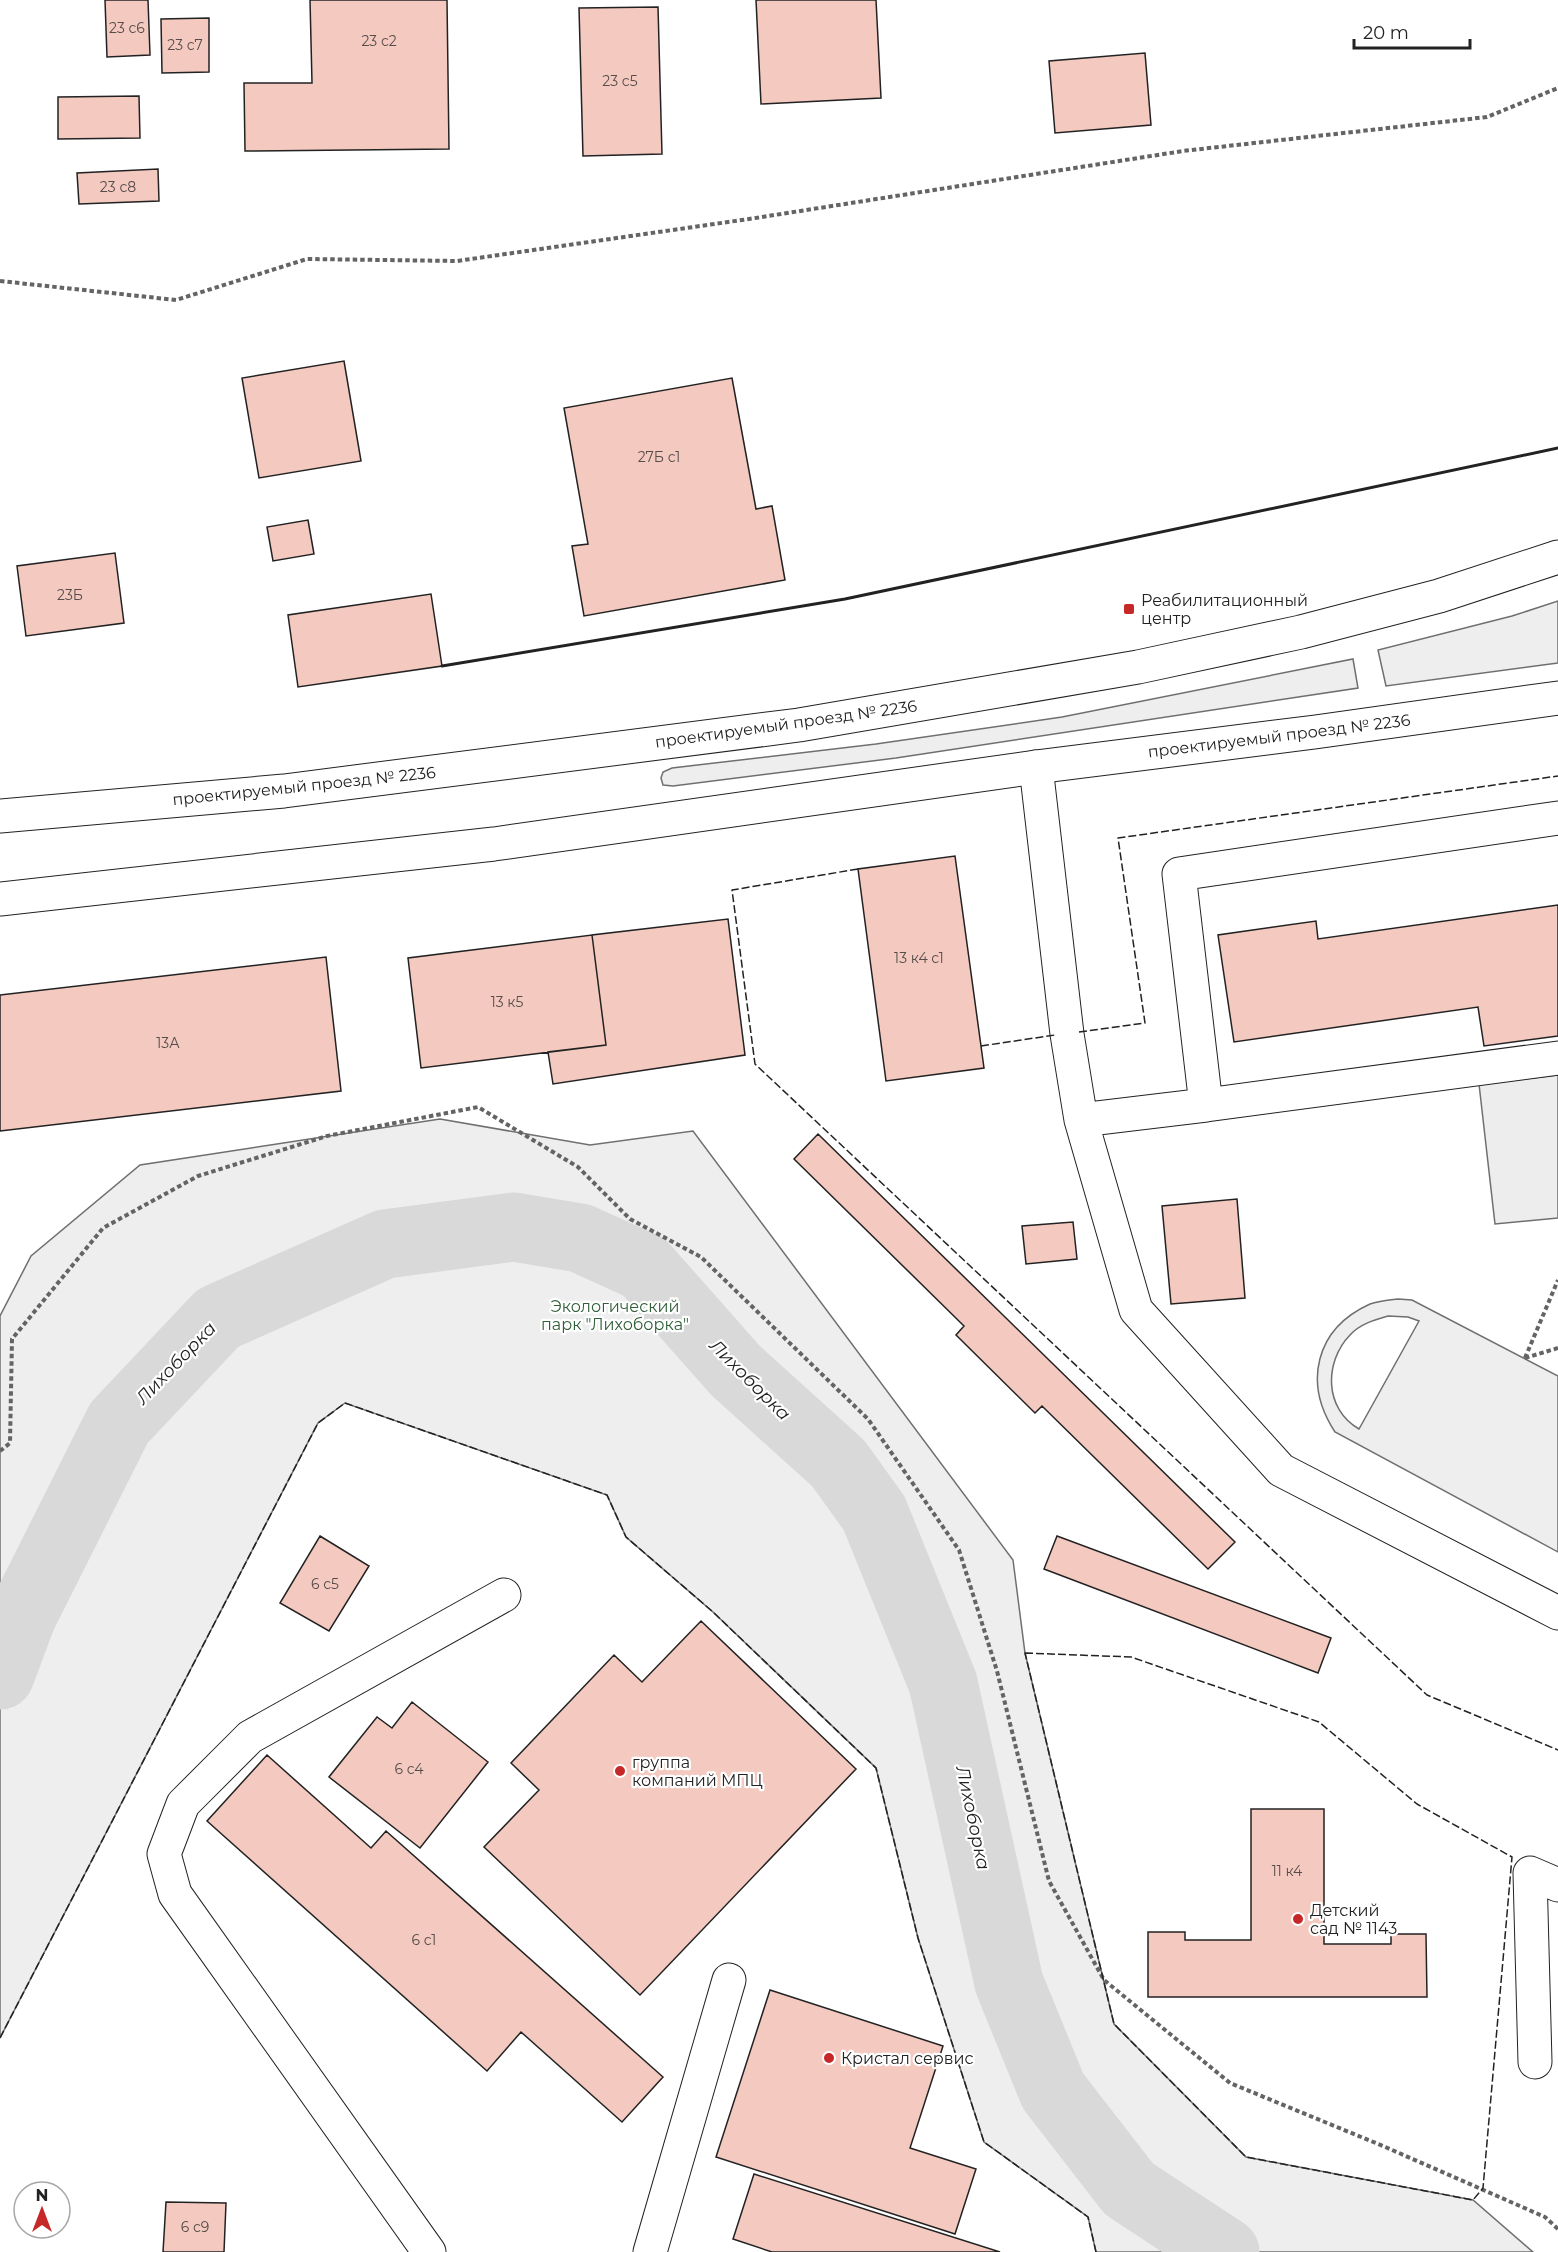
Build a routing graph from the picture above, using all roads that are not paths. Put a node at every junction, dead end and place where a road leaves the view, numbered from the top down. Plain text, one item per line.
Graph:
1 (1558, 557) edge
2 (1558, 698) edge
3 (1036, 766) junction
4 (0, 816) edge
5 (1558, 818) edge
6 (0, 899) edge
7 (1558, 1058) edge
8 (1206, 1105) junction
9 (1081, 1120) junction
10 (504, 1595) dead end
11 (1558, 1613) edge
12 (1558, 1885) edge
13 (729, 1980) dead end
14 (1535, 2062) dead end
15 (429, 2252) edge
16 (650, 2252) edge

1 - 4 main road, проектируемый проезд № 2236
2 - 3 main road, проектируемый проезд № 2236
3 - 6 main road, проектируемый проезд № 2236
3 - 9 main road
5 - 8 main road
7 - 8 main road
8 - 9 main road
9 - 11 main road
10 - 15 main road
12 - 14 main road
13 - 16 main road

